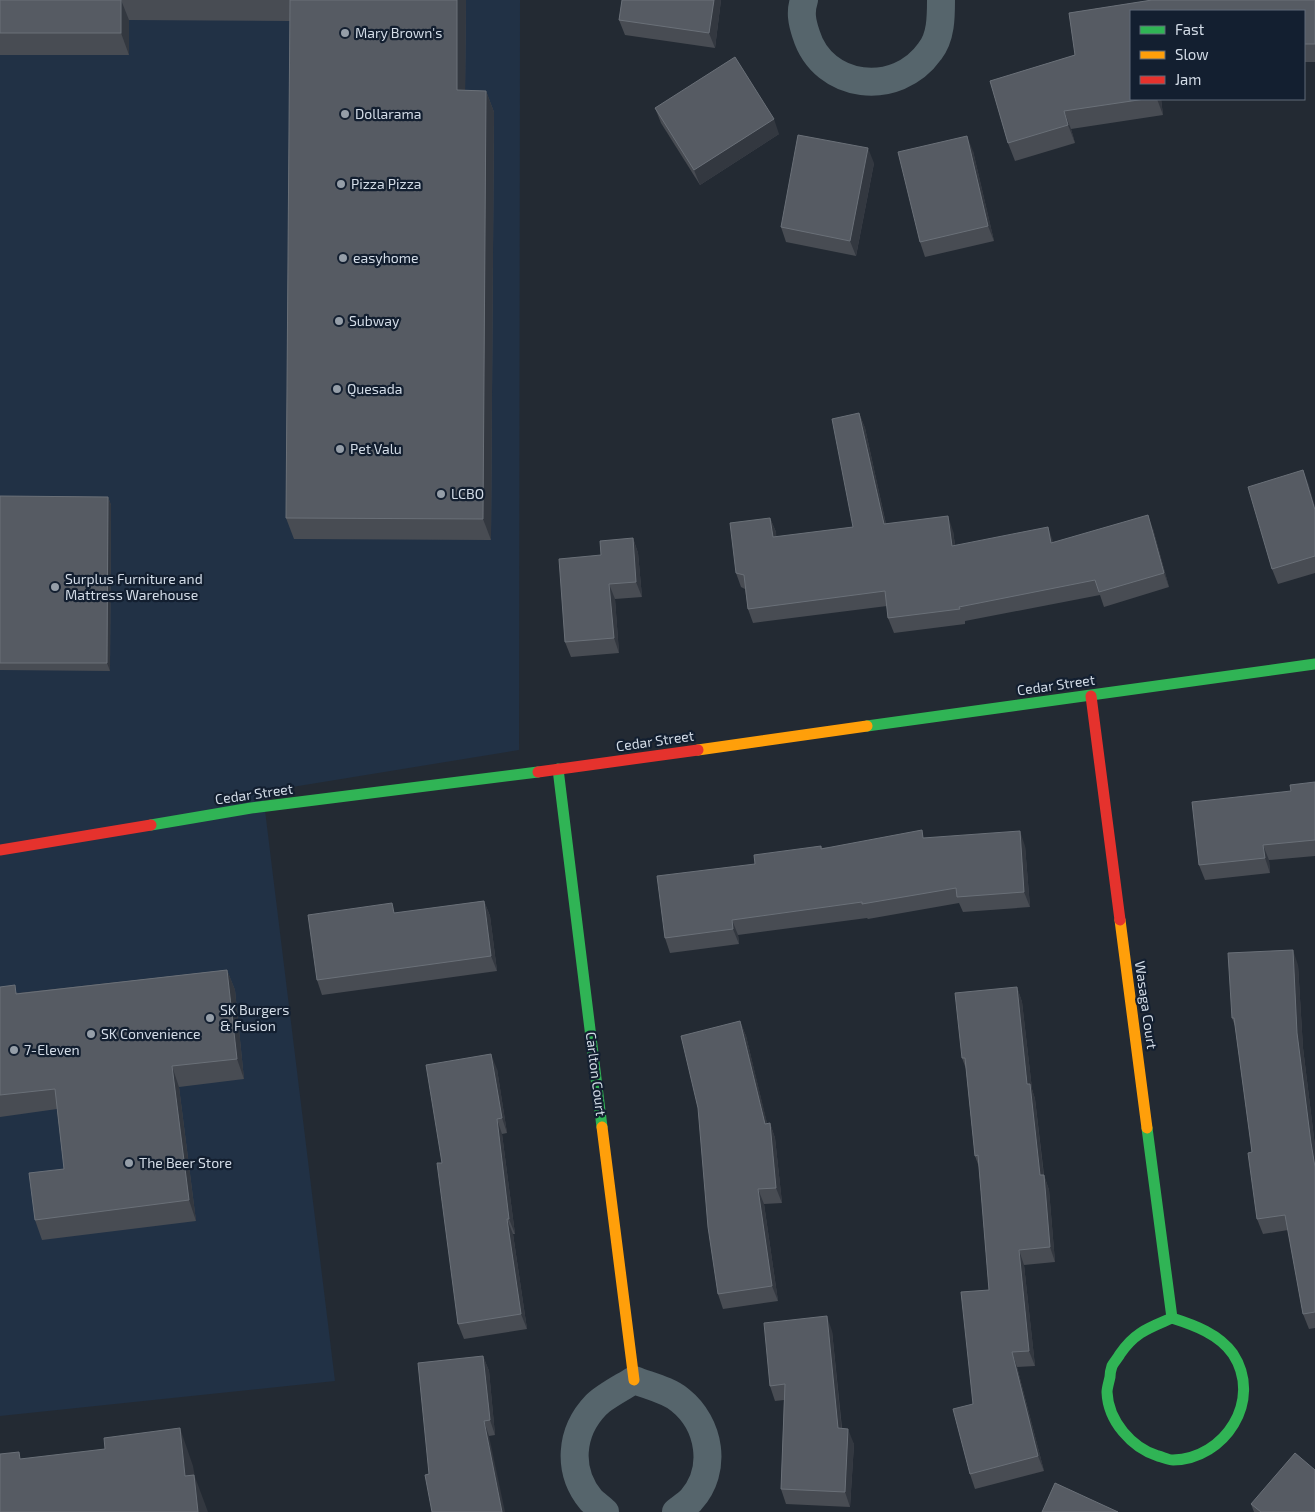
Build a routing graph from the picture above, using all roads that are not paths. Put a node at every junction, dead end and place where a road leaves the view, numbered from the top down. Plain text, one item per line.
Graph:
1 (804, 0) edge
2 (941, 0) edge
3 (1315, 664) edge
4 (1090, 696) junction
5 (558, 769) junction
6 (0, 850) edge
7 (1172, 1318) junction
8 (634, 1380) junction
9 (605, 1512) edge
10 (676, 1512) edge

1 - 2 street
3 - 4 street, Cedar Street
4 - 5 street, Cedar Street
4 - 7 street, Wasaga Court
5 - 6 street, Cedar Street
5 - 8 street, Carlton Court
7 - 7 street
8 - 9 street
8 - 10 street

